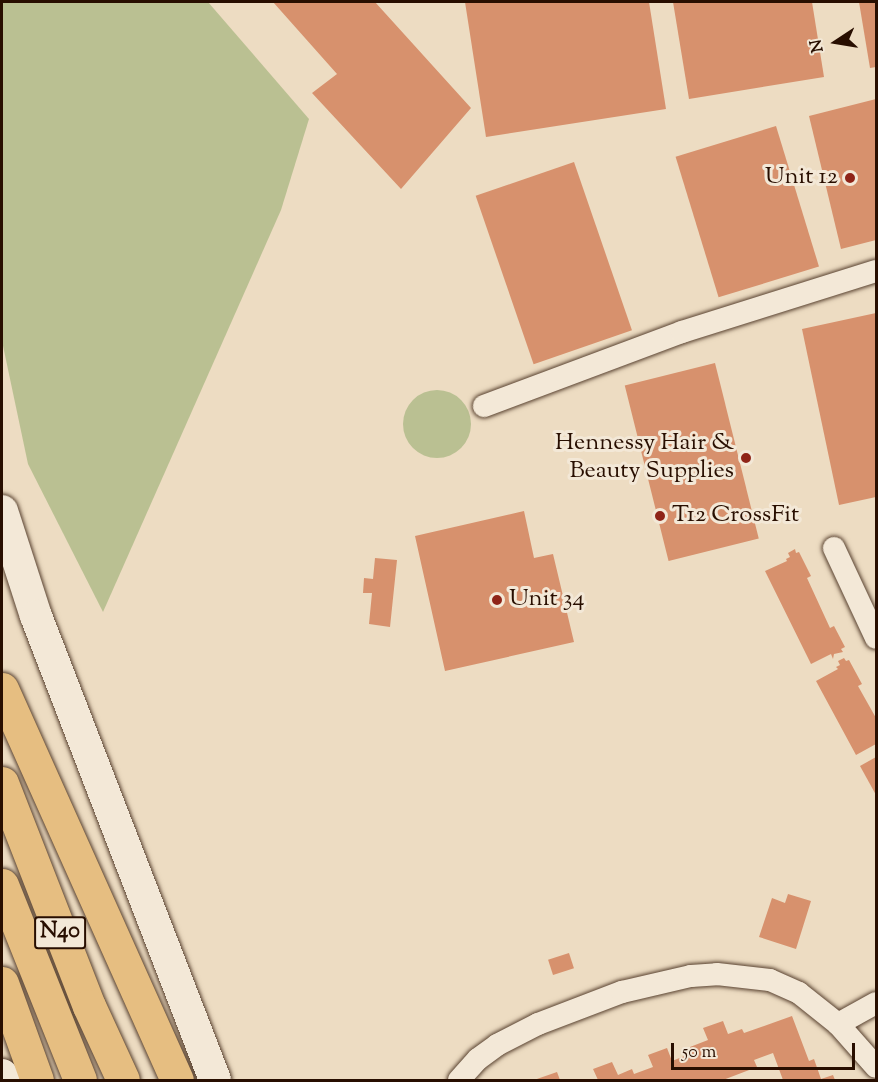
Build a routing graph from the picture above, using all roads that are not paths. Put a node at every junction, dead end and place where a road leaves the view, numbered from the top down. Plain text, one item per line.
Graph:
1 (876, 271) edge
2 (484, 405) dead end
3 (2, 511) edge
4 (834, 548) dead end
5 (876, 638) edge
6 (2, 689) edge
7 (2, 783) edge
8 (2, 885) edge
9 (2, 983) edge
10 (876, 1003) edge
11 (838, 1024) junction
12 (876, 1067) edge
13 (2, 1075) edge
14 (4, 1080) edge
15 (37, 1080) edge
16 (80, 1080) edge
17 (123, 1080) edge
18 (177, 1080) edge
19 (214, 1080) edge
20 (459, 1080) edge

1 - 2 street
3 - 19 main road
4 - 5 street
6 - 18 highway
7 - 17 highway, N40
8 - 16 highway, N40
9 - 15 highway
10 - 11 street
11 - 12 street
11 - 20 street
13 - 14 main road

